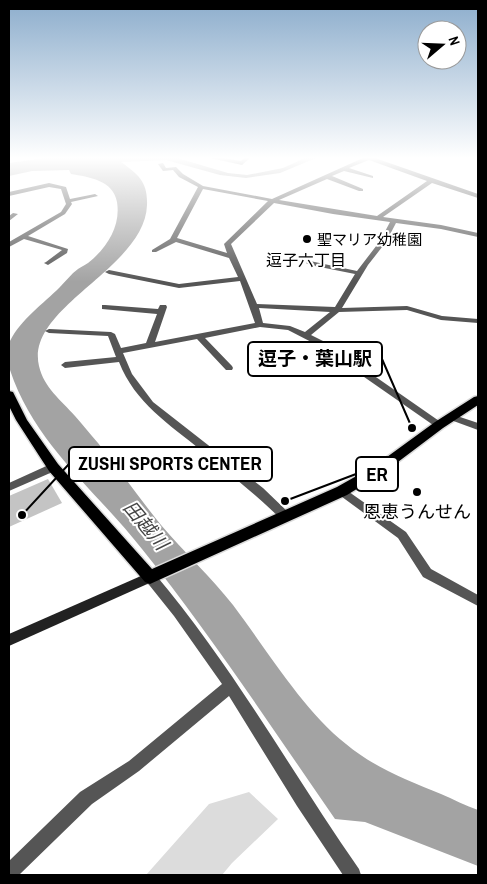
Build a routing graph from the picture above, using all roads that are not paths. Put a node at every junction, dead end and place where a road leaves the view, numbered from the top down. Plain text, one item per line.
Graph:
1 (77, 199) edge
2 (194, 199) edge
3 (268, 199) edge
4 (405, 199) edge
5 (272, 200) junction
6 (67, 201) joint
7 (15, 214) dead end
8 (378, 218) junction
9 (9, 219) edge
10 (394, 221) junction
11 (478, 235) edge
12 (24, 236) junction
13 (9, 238) edge
14 (174, 240) junction
15 (17, 241) junction
16 (9, 245) edge
17 (154, 252) dead end
18 (231, 256) junction
19 (48, 263) dead end
20 (310, 263) dead end
21 (109, 272) dead end
22 (359, 273) junction
23 (242, 279) junction
24 (254, 306) junction
25 (105, 307) dead end
26 (336, 310) junction
27 (478, 320) edge
28 (260, 325) junction
29 (49, 331) dead end
30 (306, 334) junction
31 (199, 336) junction
32 (150, 345) junction
33 (119, 355) junction
34 (65, 366) dead end
35 (229, 368) dead end
36 (9, 395) edge
37 (478, 400) edge
38 (451, 417) junction
39 (439, 425) junction
40 (478, 427) edge
41 (53, 467) junction
42 (9, 487) edge
43 (342, 491) junction
44 (284, 516) junction
45 (153, 576) junction
46 (478, 600) edge
47 (9, 640) edge
48 (231, 685) junction
49 (9, 873) edge
50 (353, 875) edge

1 - 6 street
2 - 14 street
3 - 5 street
4 - 8 street
5 - 8 street
5 - 18 street
6 - 12 street
7 - 9 street
8 - 10 street
10 - 11 street
10 - 22 street
12 - 15 street
12 - 19 street
13 - 15 street
14 - 17 street
14 - 18 street
15 - 16 street
18 - 23 street
20 - 22 street
21 - 23 street
22 - 26 street
23 - 24 street
24 - 26 street
24 - 28 street
25 - 32 street
26 - 27 street
26 - 30 street
28 - 30 street
28 - 31 street
29 - 33 street
30 - 39 street
31 - 32 street
31 - 35 street
32 - 33 street
33 - 34 street
33 - 44 street
36 - 41 main road
37 - 38 main road
38 - 39 main road
38 - 40 street
39 - 43 main road
41 - 42 street
41 - 45 main road
43 - 44 main road
43 - 46 street
44 - 45 main road
45 - 47 main road
45 - 48 street
48 - 49 street
48 - 50 street

